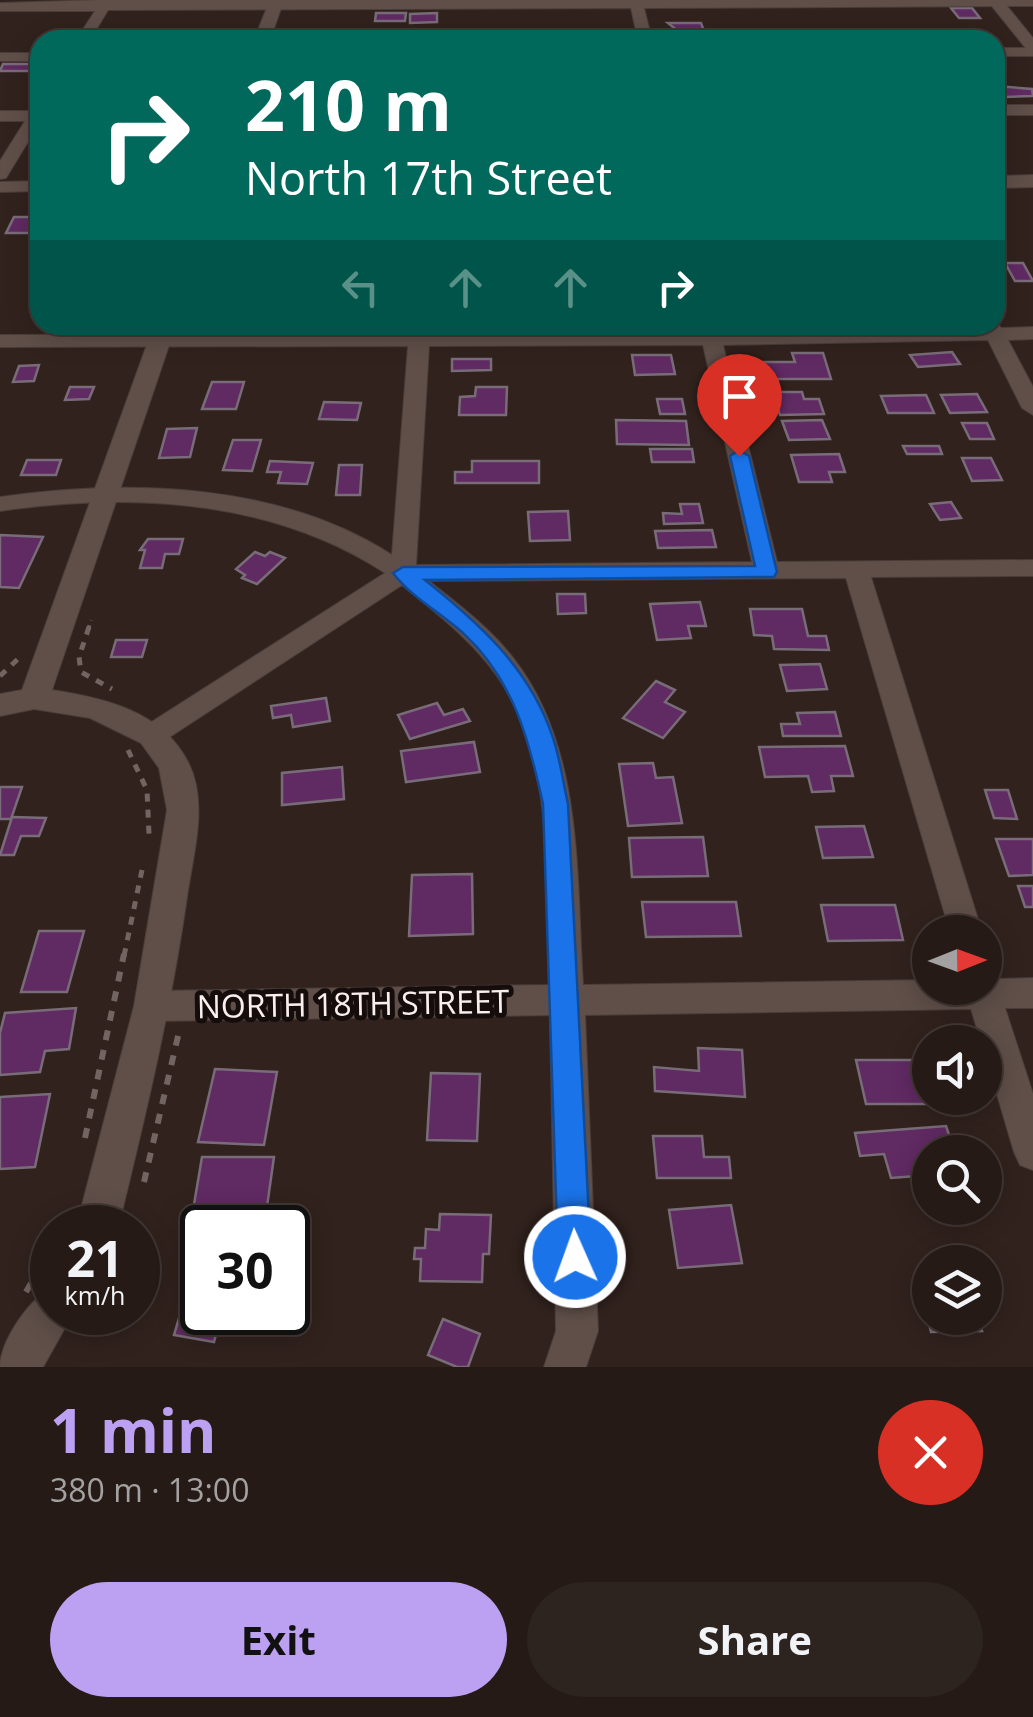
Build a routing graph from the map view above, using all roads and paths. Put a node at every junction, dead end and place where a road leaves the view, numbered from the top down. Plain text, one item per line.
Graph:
1 (995, 1) edge
2 (636, 2) edge
3 (1033, 2) edge
4 (106, 3) edge
5 (276, 3) edge
6 (0, 7) edge
7 (89, 30) edge
8 (266, 30) edge
9 (642, 30) edge
10 (1033, 50) edge
11 (1005, 51) edge
12 (0, 57) edge
13 (30, 57) edge
14 (1005, 110) edge
15 (1033, 110) edge
16 (30, 114) edge
17 (0, 116) edge
18 (30, 127) edge
19 (0, 174) edge
20 (1005, 182) edge
21 (1033, 182) edge
22 (0, 186) edge
23 (30, 186) edge
24 (1005, 330) edge
25 (1033, 333) edge
26 (109, 335) edge
27 (162, 335) edge
28 (419, 335) edge
29 (711, 335) edge
30 (995, 335) edge
31 (0, 341) edge
32 (1033, 408) edge
33 (109, 492) junction
34 (0, 504) edge
35 (1033, 568) edge
36 (766, 572) junction
37 (857, 572) junction
38 (403, 573) junction
39 (96, 605) dead end
40 (124, 694) dead end
41 (17, 701) edge
42 (140, 742) junction
43 (149, 840) dead end
44 (145, 857) dead end
45 (961, 915) edge
46 (1002, 991) edge
47 (912, 992) edge
48 (1033, 993) edge
49 (567, 1000) junction
50 (988, 1005) edge
51 (168, 1014) junction
52 (83, 1143) dead end
53 (1033, 1152) edge
54 (141, 1191) dead end
55 (105, 1205) edge
56 (37, 1335) edge
57 (18, 1367) edge
58 (565, 1367) edge

1 - 2 street
1 - 3 street
1 - 10 street
2 - 5 street
2 - 9 street
4 - 5 street
4 - 6 street
4 - 7 street
5 - 8 street
10 - 11 street
12 - 13 street
14 - 15 street
16 - 17 street
18 - 19 street
20 - 21 street
22 - 23 street
24 - 25 street
26 - 31 street
27 - 33 street
28 - 38 street
29 - 36 street
30 - 32 street
33 - 34 street
33 - 38 street
33 - 41 street
35 - 37 street
36 - 37 street
36 - 38 street
37 - 45 street
38 - 42 street
38 - 49 street
39 - 40 path
41 - 42 street
42 - 43 path
42 - 51 street
44 - 52 path
46 - 48 street, NORTH 18TH STREET
47 - 49 street, NORTH 18TH STREET
49 - 51 street, NORTH 18TH STREET
49 - 58 street
50 - 53 street
51 - 54 path
51 - 55 street
56 - 57 street

